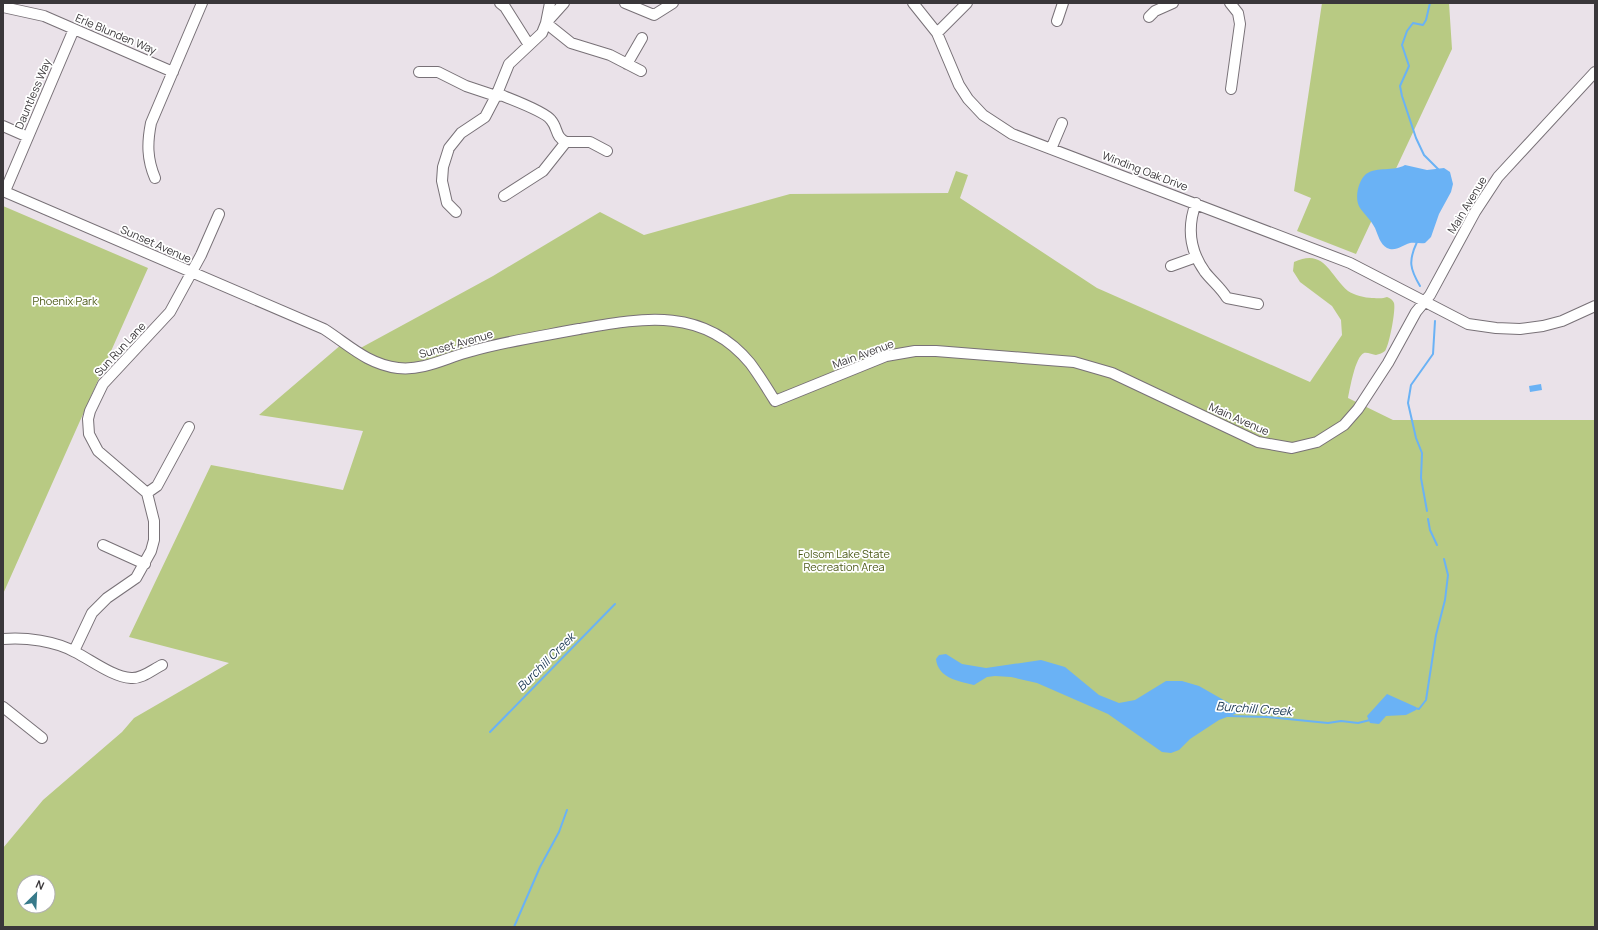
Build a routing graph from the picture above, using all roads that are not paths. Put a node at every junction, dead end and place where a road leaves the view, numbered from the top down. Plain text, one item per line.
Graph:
1 (202, 3) edge
2 (500, 3) edge
3 (550, 3) edge
4 (564, 3) edge
5 (625, 3) edge
6 (673, 3) edge
7 (912, 3) edge
8 (967, 3) edge
9 (1063, 3) edge
10 (1173, 3) edge
11 (1230, 3) edge
12 (3, 7) edge
13 (1149, 17) dead end
14 (1057, 21) dead end
15 (546, 23) junction
16 (74, 29) junction
17 (937, 33) junction
18 (642, 38) dead end
19 (529, 45) junction
20 (627, 64) junction
21 (641, 71) dead end
22 (173, 72) junction
23 (419, 72) dead end
24 (1595, 72) edge
25 (1231, 89) dead end
26 (496, 96) junction
27 (1062, 123) dead end
28 (3, 126) edge
29 (28, 136) junction
30 (566, 142) junction
31 (1051, 149) junction
32 (607, 151) dead end
33 (155, 178) dead end
34 (4, 191) edge
35 (504, 196) dead end
36 (1196, 204) junction
37 (456, 212) dead end
38 (219, 214) dead end
39 (1196, 256) junction
40 (1171, 266) dead end
41 (191, 273) junction
42 (1423, 302) junction
43 (1258, 304) dead end
44 (1595, 306) edge
45 (775, 401) joint
46 (189, 427) dead end
47 (147, 493) junction
48 (103, 545) dead end
49 (145, 564) junction
50 (3, 639) edge
51 (74, 651) junction
52 (162, 665) dead end
53 (3, 707) edge
54 (42, 738) dead end

1 - 22 street
2 - 19 street
3 - 15 street
4 - 15 street
5 - 6 street
7 - 17 street, Winding Oak Drive
8 - 17 street
9 - 14 street
10 - 13 street
11 - 25 street
12 - 16 street, Erle Blunden Way
15 - 19 street
15 - 20 street
16 - 22 street, Erle Blunden Way
16 - 29 street, Dauntless Way
17 - 31 street, Winding Oak Drive
18 - 20 street
19 - 26 street
20 - 21 street
22 - 33 street
23 - 26 street
24 - 42 street, Main Avenue
26 - 30 street
26 - 37 street
27 - 31 street
28 - 29 street
29 - 34 street, Dauntless Way
30 - 32 street
30 - 35 street
31 - 36 street, Winding Oak Drive
34 - 41 street, Sunset Avenue
36 - 39 street
36 - 42 street, Winding Oak Drive
38 - 41 street, Sun Run Lane
39 - 40 street
39 - 43 street
41 - 45 street, Sunset Avenue
41 - 47 street, Sun Run Lane
42 - 44 street, Winding Oak Drive
42 - 45 street, Main Avenue
46 - 47 street
47 - 49 street
48 - 49 street
49 - 51 street
50 - 51 street
51 - 52 street
53 - 54 street

